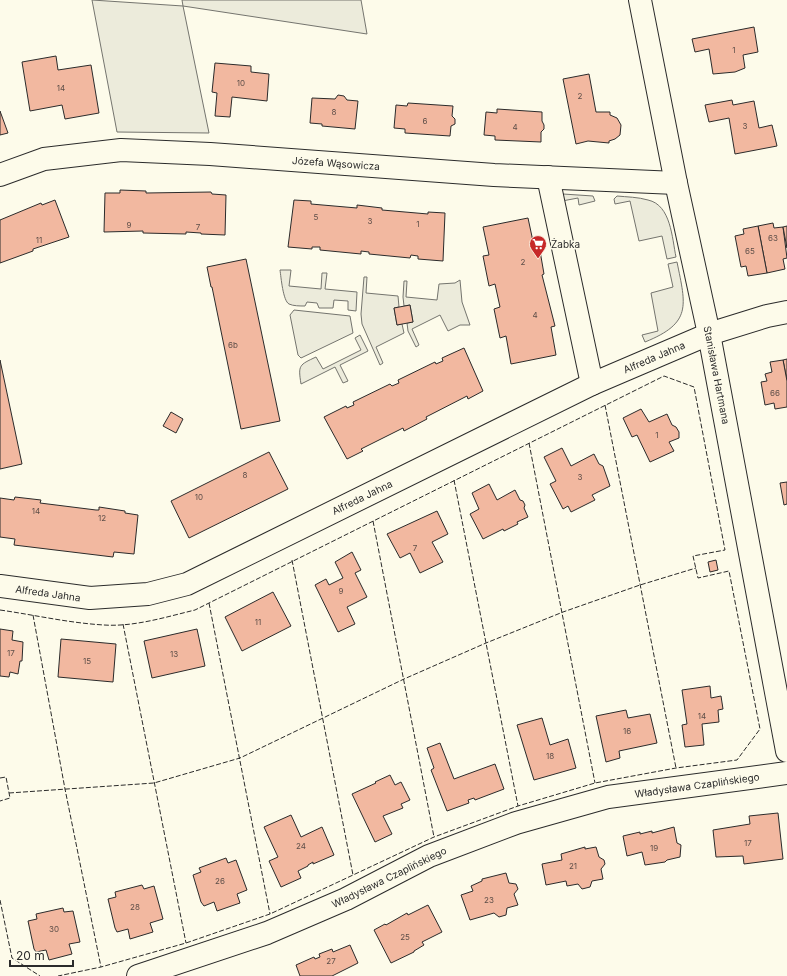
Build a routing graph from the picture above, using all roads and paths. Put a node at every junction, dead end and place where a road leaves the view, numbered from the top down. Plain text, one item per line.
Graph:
1 (640, 0) edge
2 (0, 175) edge
3 (548, 177) junction
4 (676, 184) junction
5 (787, 312) edge
6 (709, 334) junction
7 (592, 384) junction
8 (0, 586) edge
9 (787, 751) edge
10 (787, 773) edge
11 (138, 976) edge

1 - 4 street, Stanisława Hartmana
2 - 3 street, Józefa Wąsowicza
3 - 4 street, Józefa Wąsowicza
3 - 7 street
4 - 6 street, Stanisława Hartmana
5 - 6 street, Alfreda Jahna
6 - 7 street, Alfreda Jahna
6 - 9 street, Stanisława Hartmana
7 - 8 street, Alfreda Jahna
10 - 11 street, Władysława Czaplińskiego

